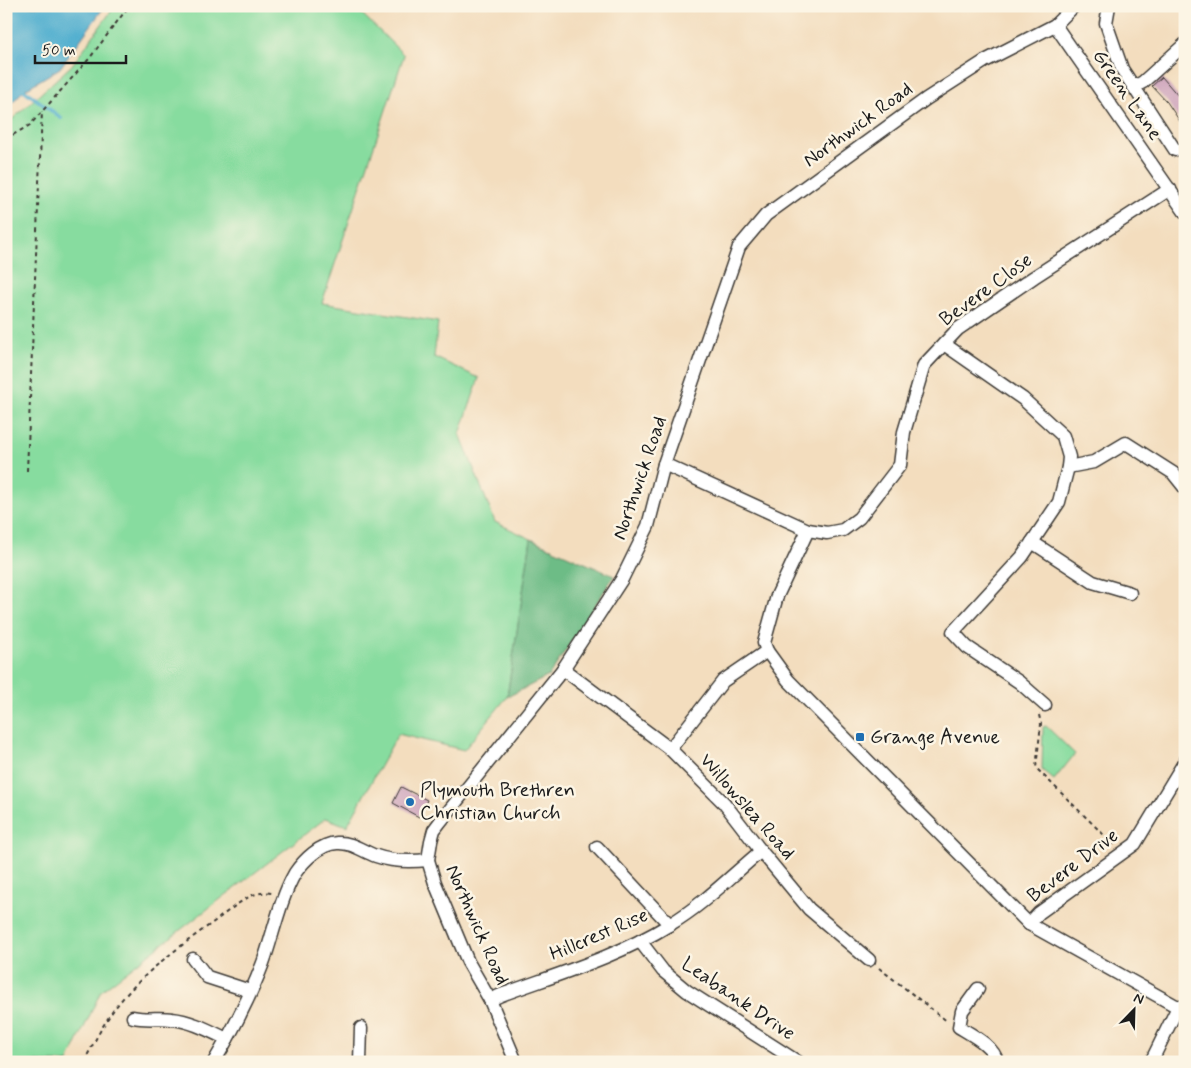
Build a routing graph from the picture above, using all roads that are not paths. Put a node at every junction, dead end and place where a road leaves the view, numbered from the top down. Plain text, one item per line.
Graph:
1 (1074, 6) edge
2 (1109, 6) edge
3 (1055, 25) junction
4 (1185, 44) edge
5 (1134, 87) junction
6 (1175, 150) dead end
7 (1170, 189) junction
8 (1185, 212) edge
9 (944, 344) junction
10 (664, 464) junction
11 (1068, 467) junction
12 (1185, 488) edge
13 (808, 530) junction
14 (1032, 542) junction
15 (1130, 592) dead end
16 (767, 651) junction
17 (562, 669) junction
18 (1045, 705) road end
19 (670, 749) junction
20 (1185, 761) edge
21 (597, 848) dead end
22 (761, 851) junction
23 (428, 860) junction
24 (1029, 924) junction
25 (670, 925) junction
26 (640, 941) junction
27 (194, 959) dead end
28 (869, 960) road end
29 (978, 989) dead end
30 (250, 991) junction
31 (490, 1000) junction
32 (1182, 1009) edge
33 (133, 1017) dead end
34 (361, 1028) dead end
35 (227, 1039) junction
36 (214, 1062) edge
37 (360, 1062) edge
38 (516, 1062) edge
39 (798, 1062) edge
40 (997, 1062) edge
41 (1151, 1062) edge

1 - 3 street, Northwick Road
2 - 5 street
3 - 7 street, Green Lane
3 - 10 street, Northwick Road
4 - 5 street
5 - 6 street
7 - 8 street, Green Lane
7 - 9 street, Bevere Close
9 - 11 street
9 - 13 street, Bevere Close
10 - 13 street, Bevere Close
10 - 17 street, Northwick Road
11 - 12 street
11 - 14 street
13 - 16 street
14 - 15 street
14 - 18 street
16 - 19 street
16 - 24 street
17 - 19 street, Willowslea Road
17 - 23 street, Northwick Road
19 - 22 street, Willowslea Road
20 - 24 street, Bevere Drive
21 - 25 street
22 - 25 street, Hillcrest Rise
22 - 28 street, Willowslea Road
23 - 30 street
23 - 31 street, Northwick Road
24 - 32 street
25 - 26 street, Hillcrest Rise
26 - 31 street, Hillcrest Rise
26 - 39 street, Leabank Drive
27 - 30 street
29 - 40 street
30 - 35 street
31 - 38 street, Northwick Road
32 - 41 street
33 - 35 street
34 - 37 street
35 - 36 street

